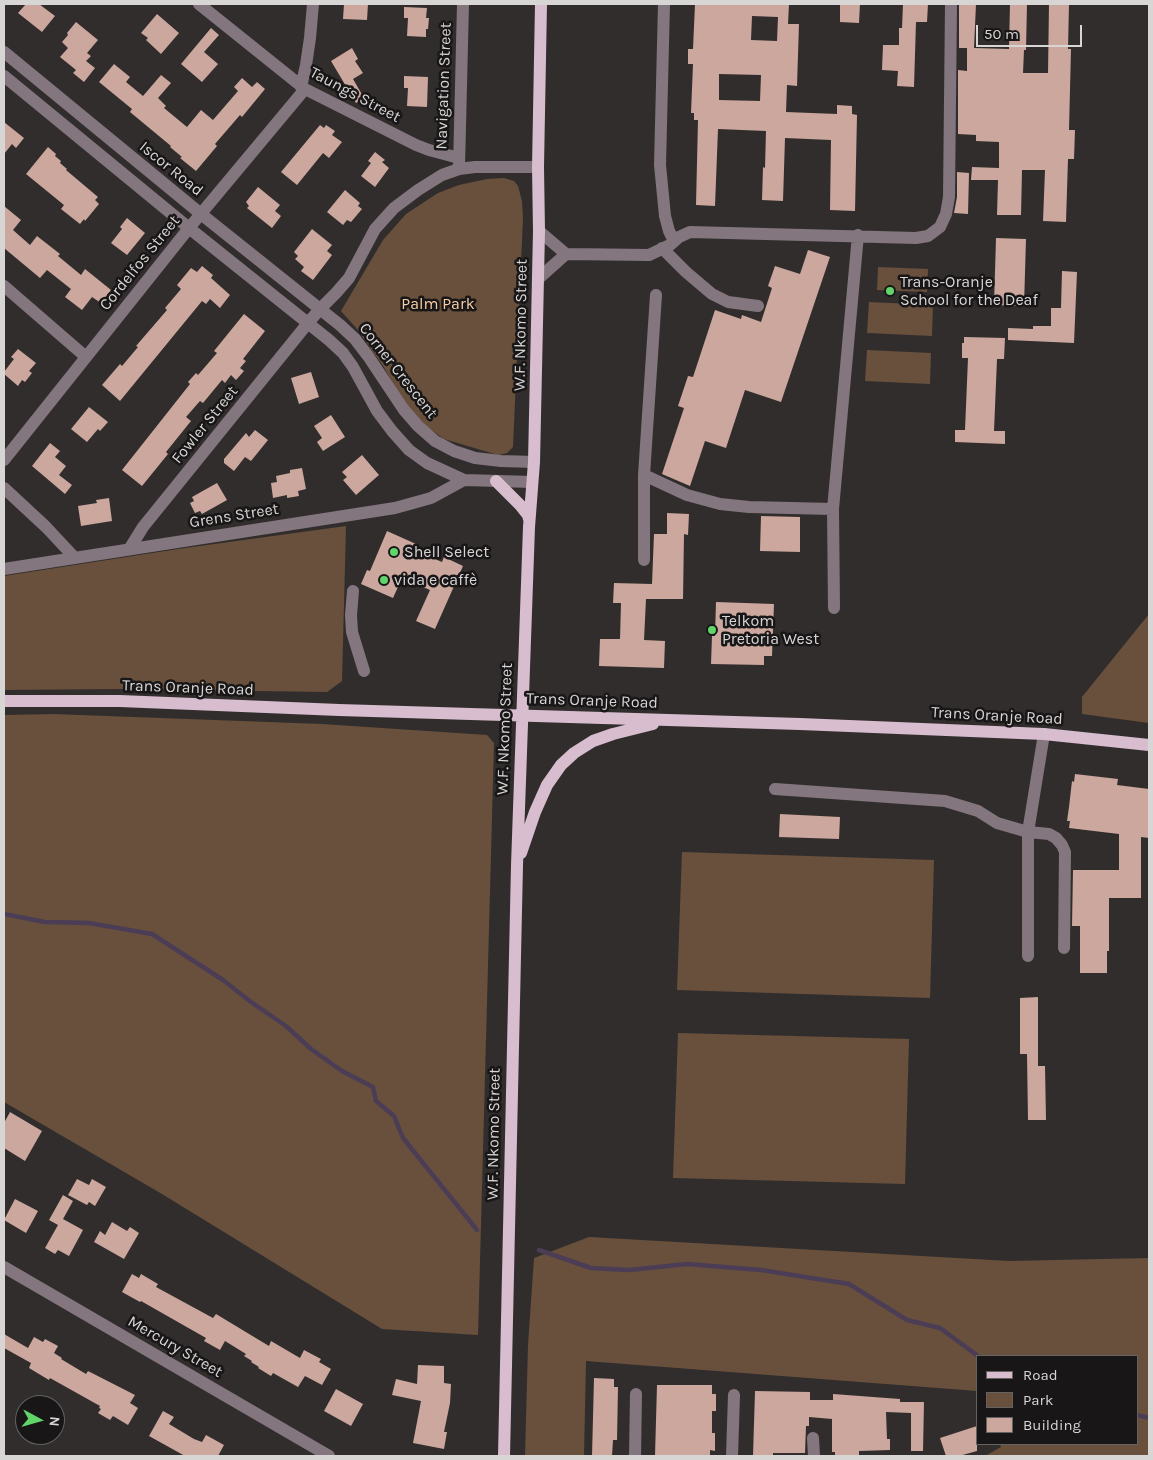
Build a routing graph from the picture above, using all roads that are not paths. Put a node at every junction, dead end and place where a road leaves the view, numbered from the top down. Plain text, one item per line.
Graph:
1 (199, 4) edge
2 (313, 4) edge
3 (463, 4) edge
4 (541, 4) edge
5 (664, 4) edge
6 (951, 4) edge
7 (4, 52) edge
8 (4, 76) edge
9 (303, 88) junction
10 (459, 164) junction
11 (538, 167) junction
12 (201, 214) junction
13 (189, 228) junction
14 (540, 231) junction
15 (858, 235) junction
16 (674, 241) junction
17 (662, 248) junction
18 (566, 254) junction
19 (538, 279) junction
20 (4, 286) edge
21 (656, 295) dead end
22 (758, 306) dead end
23 (320, 309) junction
24 (308, 323) junction
25 (86, 357) junction
26 (4, 460) edge
27 (534, 462) junction
28 (644, 476) junction
29 (464, 480) junction
30 (496, 481) junction
31 (532, 482) junction
32 (5, 492) edge
33 (833, 509) junction
34 (529, 527) junction
35 (130, 548) junction
36 (75, 558) junction
37 (644, 560) dead end
38 (4, 569) edge
39 (353, 591) dead end
40 (834, 608) dead end
41 (364, 671) dead end
42 (4, 701) edge
43 (522, 715) junction
44 (668, 720) junction
45 (1044, 734) junction
46 (1149, 745) edge
47 (775, 790) dead end
48 (1028, 832) junction
49 (517, 865) junction
50 (1064, 948) dead end
51 (1028, 956) dead end
52 (4, 1267) edge
53 (636, 1394) dead end
54 (734, 1395) dead end
55 (813, 1438) dead end
56 (329, 1456) edge
57 (504, 1456) edge
58 (635, 1456) edge
59 (732, 1456) edge
60 (814, 1456) edge

1 - 9 street, Taungs Street
2 - 9 street, Cordelfos Street
3 - 10 street, Navigation Street
4 - 11 main road, W.F. Nkomo Street
5 - 16 street
6 - 15 street
7 - 12 street, Iscor Road
8 - 13 street
9 - 10 street, Taungs Street
9 - 12 street, Cordelfos Street
10 - 11 street, Taungs Street
10 - 23 street
11 - 14 main road, W.F. Nkomo Street
12 - 13 street, Cordelfos Street
12 - 23 street, Iscor Road
13 - 24 street
13 - 25 street, Cordelfos Street
14 - 18 street
14 - 19 main road, W.F. Nkomo Street
15 - 16 street
15 - 33 street
16 - 17 street
17 - 18 street
17 - 22 street
18 - 19 street
19 - 27 main road, W.F. Nkomo Street
20 - 25 street
21 - 28 street
23 - 24 street, Fowler Street
23 - 27 street, Corner Crescent
24 - 29 street, Corner Crescent
24 - 35 street, Fowler Street
25 - 26 street, Cordelfos Street
27 - 31 main road, W.F. Nkomo Street
28 - 33 street
28 - 37 street
29 - 30 street, Corner Crescent
29 - 35 street, Grens Street
30 - 31 street, Corner Crescent
30 - 34 main road
31 - 34 main road, W.F. Nkomo Street
32 - 36 street
33 - 40 street
34 - 43 main road, W.F. Nkomo Street
35 - 36 street, Grens Street
36 - 38 street, Grens Street
39 - 41 street
42 - 43 main road, Trans Oranje Road
43 - 44 main road, Trans Oranje Road
43 - 49 main road, W.F. Nkomo Street
44 - 45 main road, Trans Oranje Road
44 - 49 main road
45 - 46 main road, Trans Oranje Road
45 - 48 street
47 - 48 street
48 - 50 street
48 - 51 street
49 - 57 main road, W.F. Nkomo Street
52 - 56 street, Mercury Street
53 - 58 street
54 - 59 street
55 - 60 street

